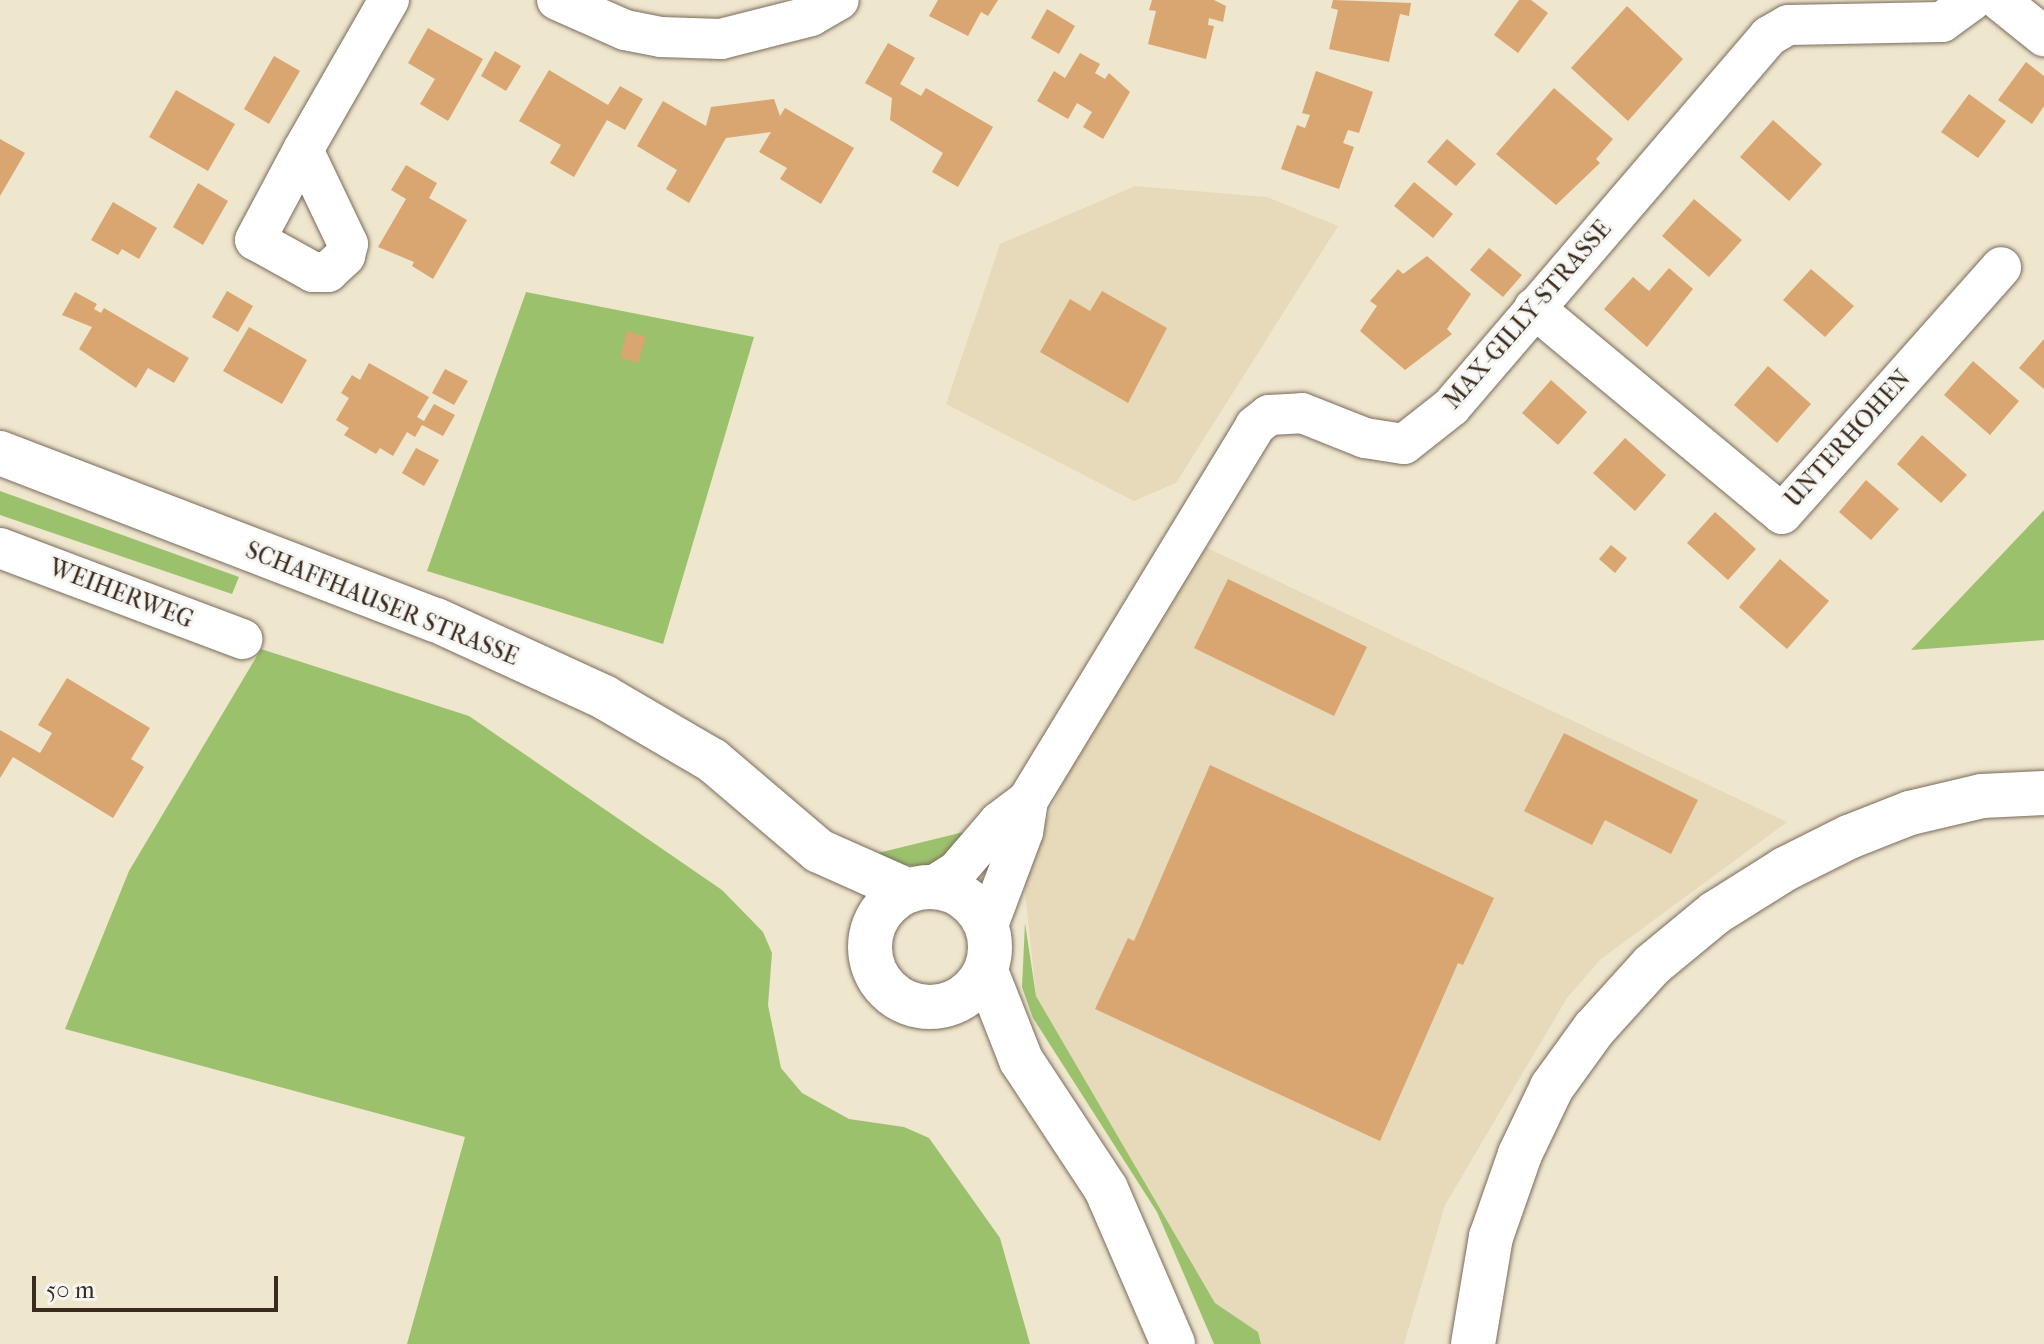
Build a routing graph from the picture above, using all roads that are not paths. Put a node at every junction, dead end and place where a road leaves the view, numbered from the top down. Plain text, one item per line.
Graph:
1 (389, 0) edge
2 (557, 0) edge
3 (839, 0) edge
4 (1972, 0) edge
5 (1999, 0) edge
6 (2044, 36) edge
7 (303, 150) dead end
8 (2001, 267) dead end
9 (1534, 308) junction
10 (0, 453) edge
11 (0, 548) edge
12 (242, 639) dead end
13 (2044, 793) edge
14 (1028, 800) junction
15 (819, 851) junction
16 (919, 889) junction
17 (872, 934) junction
18 (987, 950) junction
19 (944, 1006) junction
20 (1021, 1060) junction
21 (1173, 1344) edge
22 (1473, 1344) edge

1 - 7 street
2 - 3 street
4 - 9 street, MAX-GILLY-STRASSE
5 - 6 street
8 - 9 street, UNTERHOHEN
9 - 14 street, MAX-GILLY-STRASSE
10 - 15 main road, SCHAFFHAUSER STRASSE
11 - 12 street, WEIHERWEG
13 - 22 main road
14 - 16 street, MAX-GILLY-STRASSE
14 - 18 street, MAX-GILLY-STRASSE
15 - 16 main road, SCHAFFHAUSER STRASSE
15 - 17 main road, SCHAFFHAUSER STRASSE
16 - 17 main road
16 - 18 main road
17 - 19 main road
18 - 19 main road
18 - 20 main road
19 - 20 main road
20 - 21 main road

